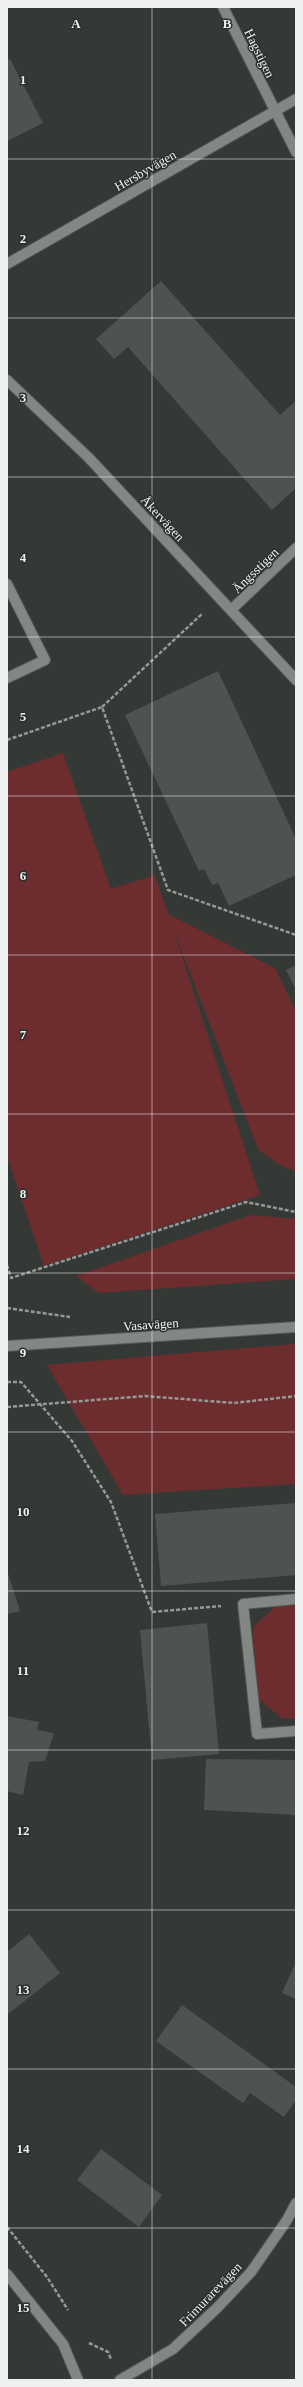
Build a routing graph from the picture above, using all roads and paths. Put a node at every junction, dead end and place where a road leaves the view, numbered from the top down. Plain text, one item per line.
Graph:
1 (223, 7) edge
2 (296, 99) edge
3 (274, 111) junction
4 (296, 152) edge
5 (7, 264) edge
6 (7, 380) edge
7 (296, 548) edge
8 (7, 584) edge
9 (231, 610) junction
10 (206, 611) dead end
11 (7, 678) edge
12 (296, 680) edge
13 (102, 707) junction
14 (7, 740) edge
15 (296, 935) edge
16 (296, 1212) edge
17 (7, 1265) edge
18 (296, 1327) edge
19 (7, 1346) edge
20 (7, 1382) edge
21 (296, 1396) edge
22 (40, 1403) junction
23 (7, 1407) edge
24 (296, 1599) edge
25 (244, 1604) junction
26 (296, 1731) edge
27 (296, 2203) edge
28 (7, 2227) edge
29 (7, 2274) edge
30 (72, 2317) dead end
31 (84, 2336) dead end
32 (108, 2352) dead end
33 (78, 2380) edge
34 (120, 2380) edge

1 - 3 street, Hagstigen
2 - 3 street, Hersbyvägen
3 - 4 street, Hagstigen
3 - 5 street, Hersbyvägen
6 - 9 street, Åkervägen
7 - 9 street, Ängsstigen
8 - 11 street
9 - 12 street, Åkervägen
10 - 13 path
13 - 14 path
13 - 15 path
16 - 17 path
18 - 19 street, Vasavägen
20 - 22 path
21 - 22 path
22 - 23 path
22 - 25 path
24 - 25 street
25 - 26 street
27 - 34 street, Frimurarevägen
28 - 30 path
29 - 33 street
31 - 32 path

